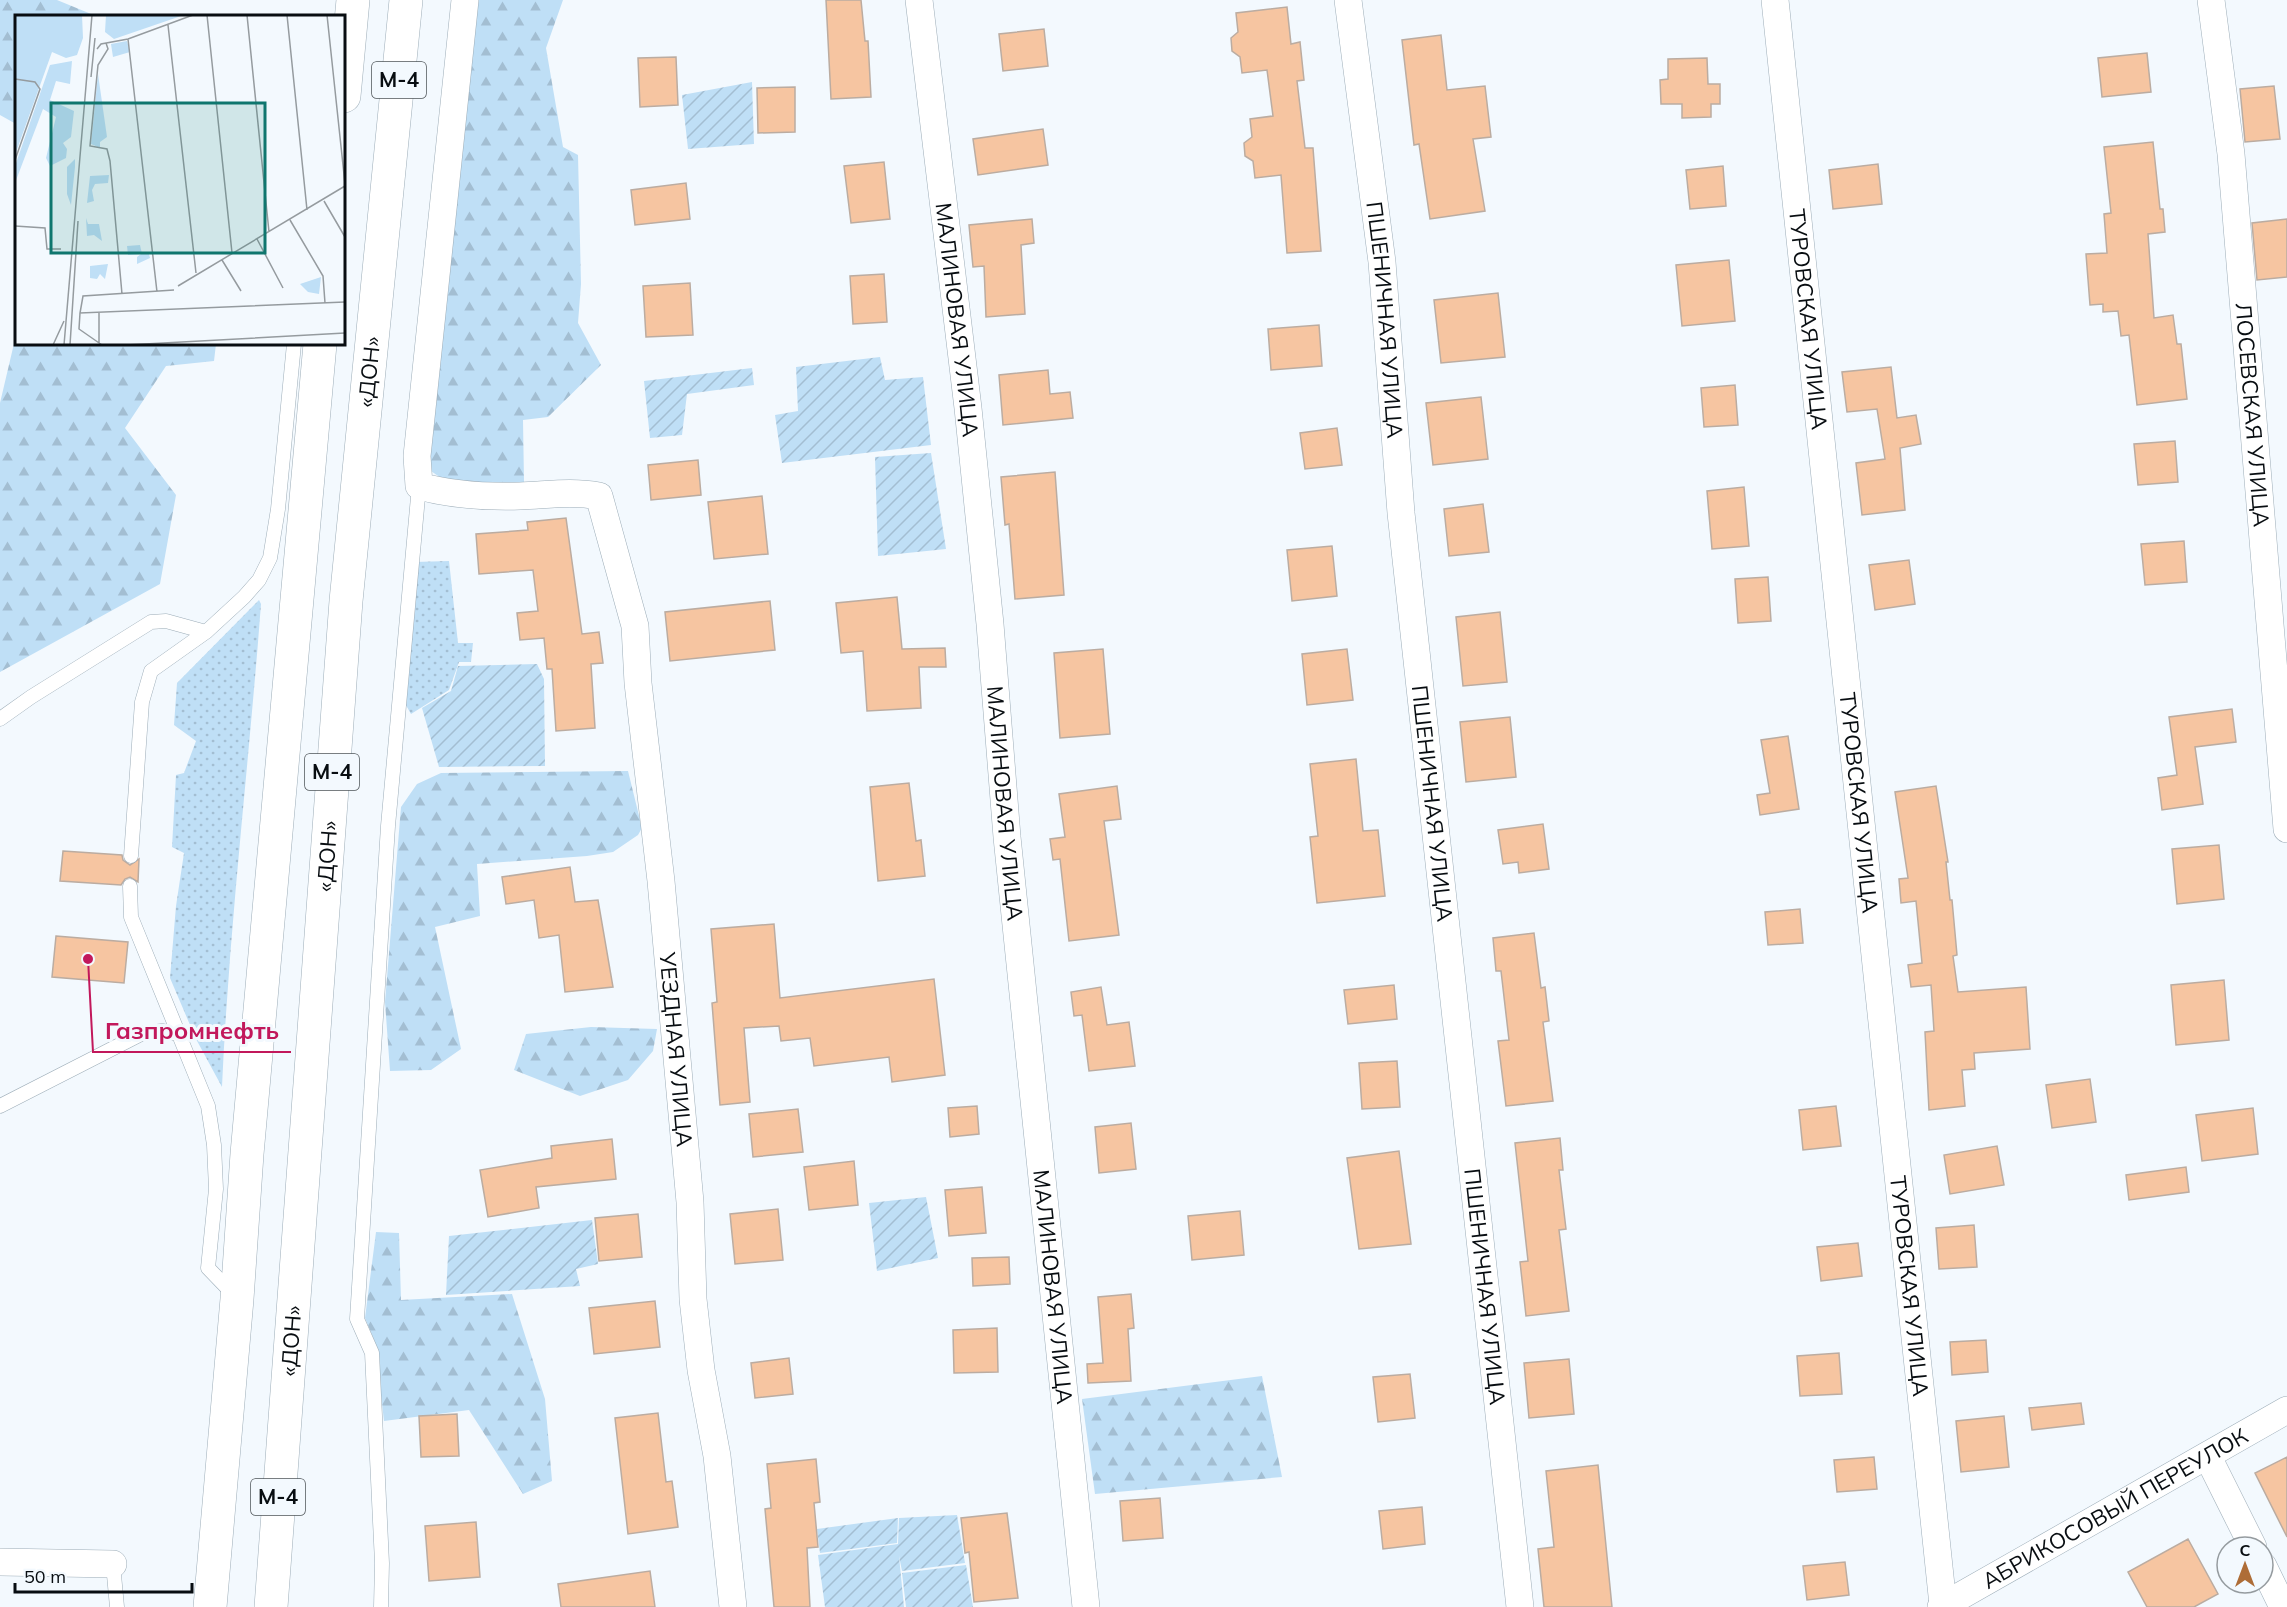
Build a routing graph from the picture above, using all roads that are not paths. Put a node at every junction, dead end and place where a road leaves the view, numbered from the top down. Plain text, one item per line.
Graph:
1 (353, 0) edge
2 (406, 0) edge
3 (465, 0) edge
4 (919, 0) edge
5 (1348, 0) edge
6 (1775, 0) edge
7 (2211, 0) edge
8 (345, 85) edge
9 (294, 345) edge
10 (320, 345) edge
11 (419, 486) junction
12 (206, 632) junction
13 (0, 719) edge
14 (2287, 829) edge
15 (131, 856) dead end
16 (130, 886) dead end
17 (179, 1034) junction
18 (0, 1106) edge
19 (237, 1299) junction
20 (2287, 1410) edge
21 (2208, 1457) junction
22 (2247, 1535) edge
23 (0, 1562) edge
24 (113, 1564) joint
25 (2275, 1591) edge
26 (1942, 1606) edge
27 (117, 1607) edge
28 (210, 1607) edge
29 (270, 1607) edge
30 (381, 1607) edge
31 (733, 1607) edge
32 (1086, 1607) edge
33 (1520, 1607) edge
34 (2283, 1607) edge

1 - 8 highway, М-4
2 - 29 highway, «ДОН» / М-4
3 - 11 street
4 - 32 street, МАЛИНОВАЯ УЛИЦА
5 - 33 street, ПШЕНИЧНАЯ УЛИЦА
6 - 26 street, ТУРОВСКАЯ УЛИЦА
7 - 14 street, ЛОСЕВСКАЯ УЛИЦА
9 - 12 lane
10 - 19 highway, М-4
11 - 30 lane
11 - 31 street, УЕЗДНАЯ УЛИЦА
12 - 13 lane
12 - 15 lane
16 - 17 lane
17 - 18 lane
17 - 19 lane
19 - 28 highway, М-4
20 - 21 street, АБРИКОСОВЫЙ ПЕРЕУЛОК
21 - 22 street
21 - 26 street, АБРИКОСОВЫЙ ПЕРЕУЛОК
23 - 24 street
24 - 27 lane
25 - 34 street

